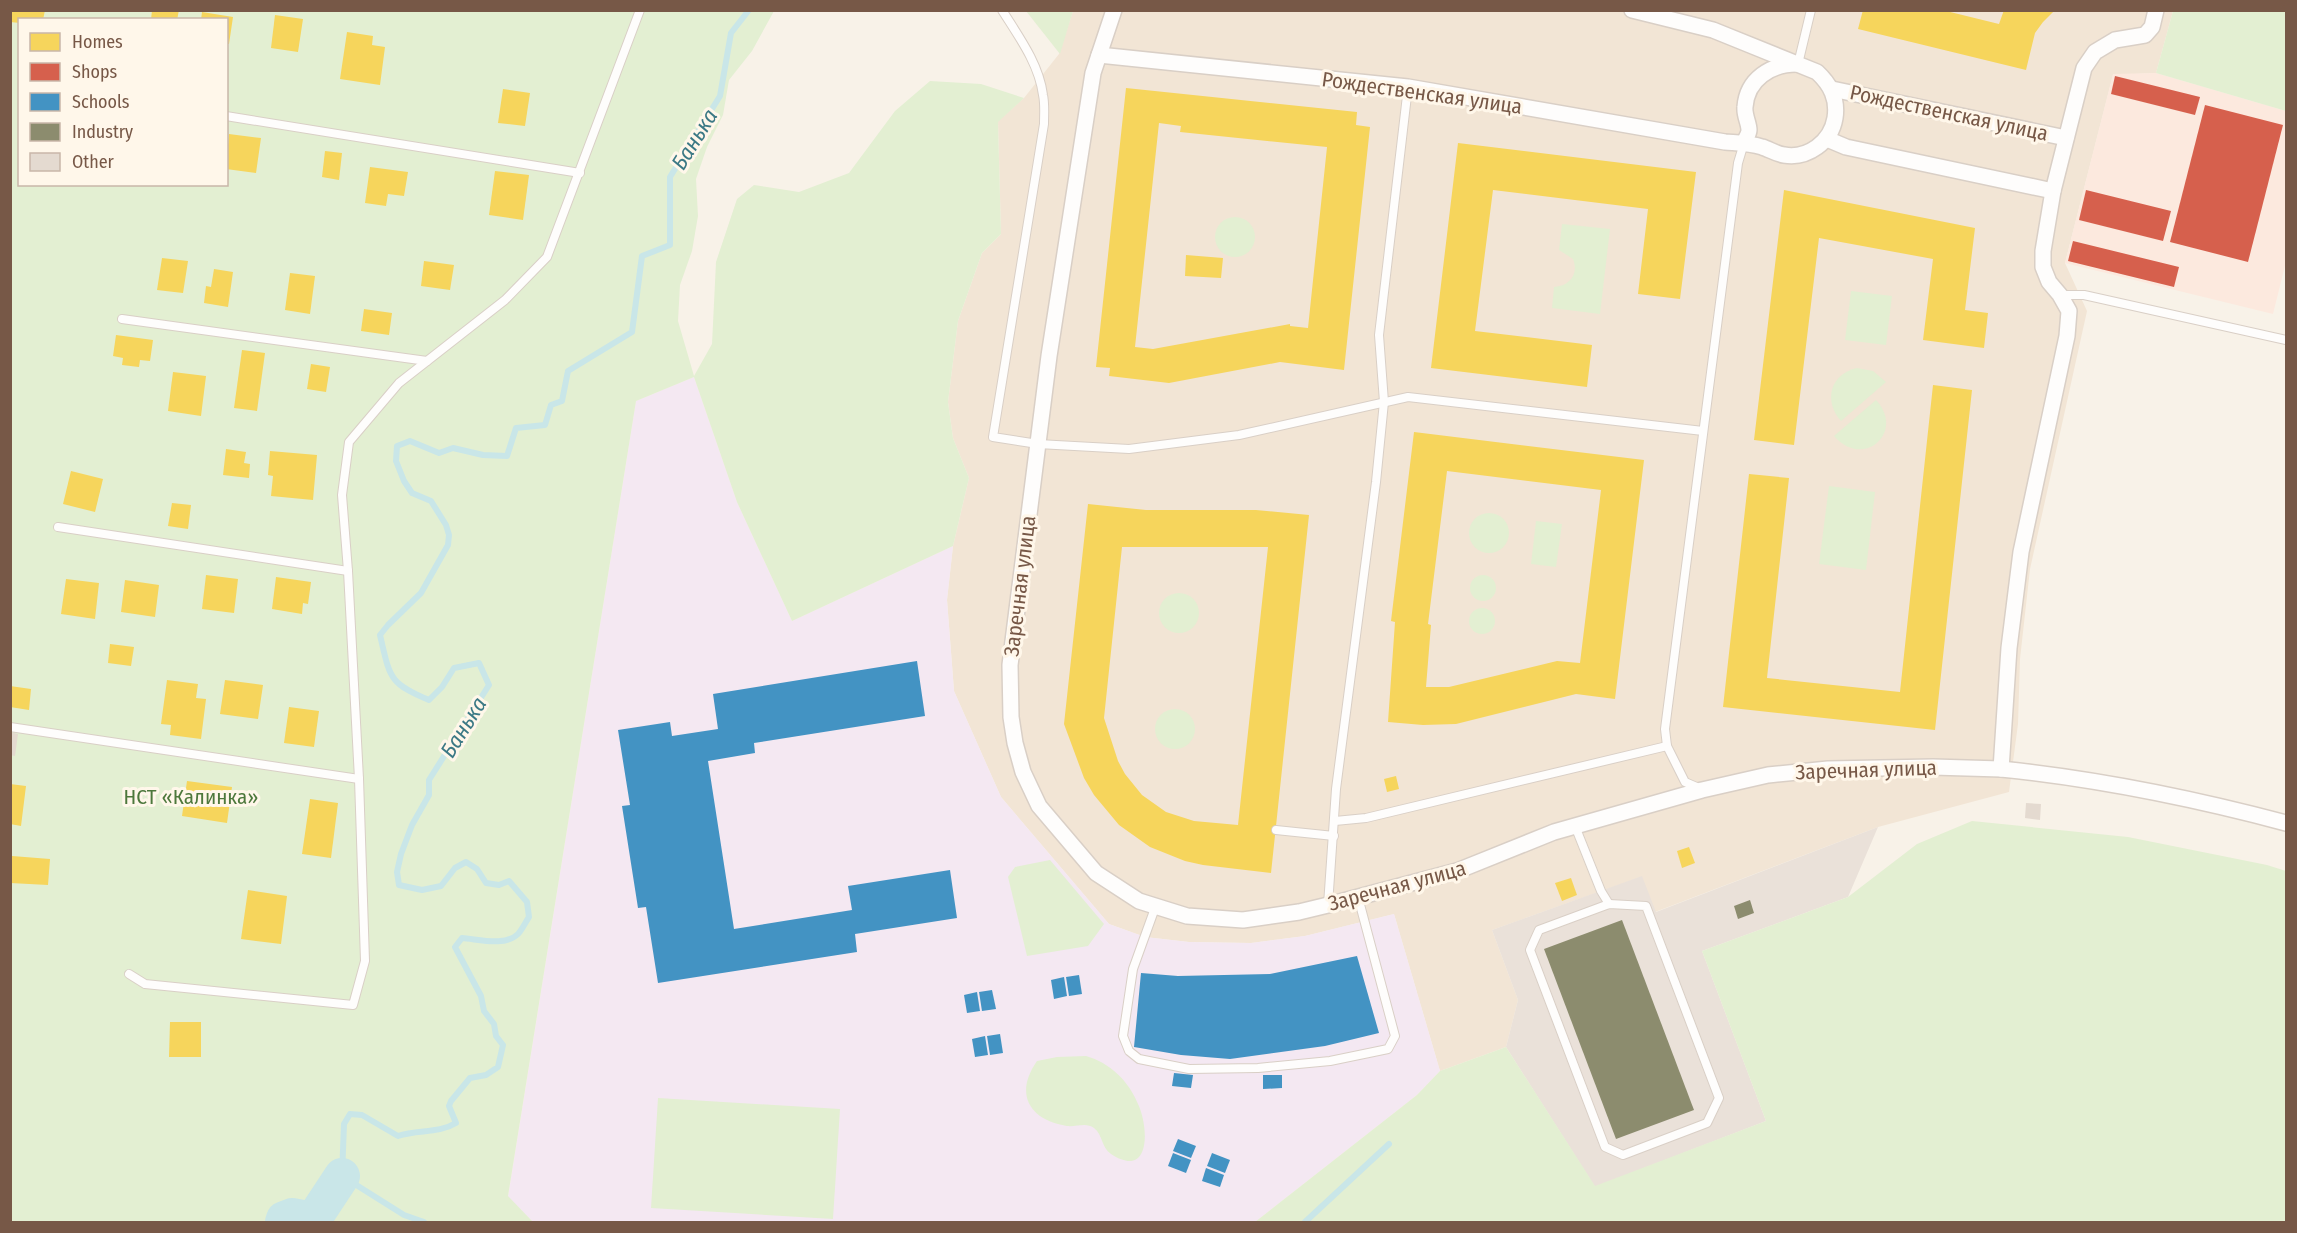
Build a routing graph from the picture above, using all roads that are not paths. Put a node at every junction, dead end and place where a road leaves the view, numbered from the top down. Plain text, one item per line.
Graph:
1 (640, 10) edge
2 (1002, 10) edge
3 (1114, 10) edge
4 (1632, 10) edge
5 (1811, 10) edge
6 (2156, 10) edge
7 (1099, 55) junction
8 (1798, 64) junction
9 (1408, 87) junction
10 (1832, 89) junction
11 (228, 116) edge
12 (2066, 138) junction
13 (1827, 139) junction
14 (1744, 143) junction
15 (580, 173) junction
16 (2053, 191) junction
17 (2060, 295) junction
18 (122, 319) dead end
19 (2286, 340) edge
20 (427, 361) junction
21 (1384, 402) junction
22 (1703, 431) junction
23 (1038, 444) junction
24 (58, 527) dead end
25 (348, 571) junction
26 (10, 727) edge
27 (1667, 746) junction
28 (2001, 769) junction
29 (359, 779) junction
30 (1702, 790) junction
31 (1335, 821) junction
32 (2286, 823) edge
33 (1575, 826) junction
34 (1276, 830) dead end
35 (1334, 836) junction
36 (1358, 897) junction
37 (1609, 904) junction
38 (1328, 905) junction
39 (1155, 908) junction
40 (129, 974) dead end

1 - 15 lane
2 - 23 lane
3 - 7 street, Заречная улица
4 - 8 street, Рождественская улица
5 - 8 lane
6 - 12 street
7 - 9 street, Рождественская улица
7 - 23 street, Заречная улица
8 - 10 street, Рождественская улица
8 - 14 street
9 - 14 street, Рождественская улица
9 - 21 lane
10 - 12 street, Рождественская улица
10 - 13 street, Рождественская улица
11 - 15 lane
12 - 16 street
13 - 14 street, Рождественская улица
13 - 16 street
14 - 22 lane
15 - 20 lane
16 - 17 street
17 - 19 lane
17 - 28 street
18 - 20 lane
20 - 25 lane
21 - 22 lane
21 - 23 lane
21 - 31 lane
22 - 27 lane
23 - 39 street, Заречная улица
24 - 25 lane
25 - 29 lane
26 - 29 lane
27 - 30 lane
27 - 31 lane
28 - 30 street, Заречная улица
28 - 32 street, Заречная улица
29 - 40 lane
30 - 33 street, Заречная улица
31 - 35 lane
33 - 36 street, Заречная улица
33 - 37 lane
34 - 35 lane
35 - 38 lane
36 - 38 street, Заречная улица
36 - 39 lane
37 - 37 lane
38 - 39 street, Заречная улица

